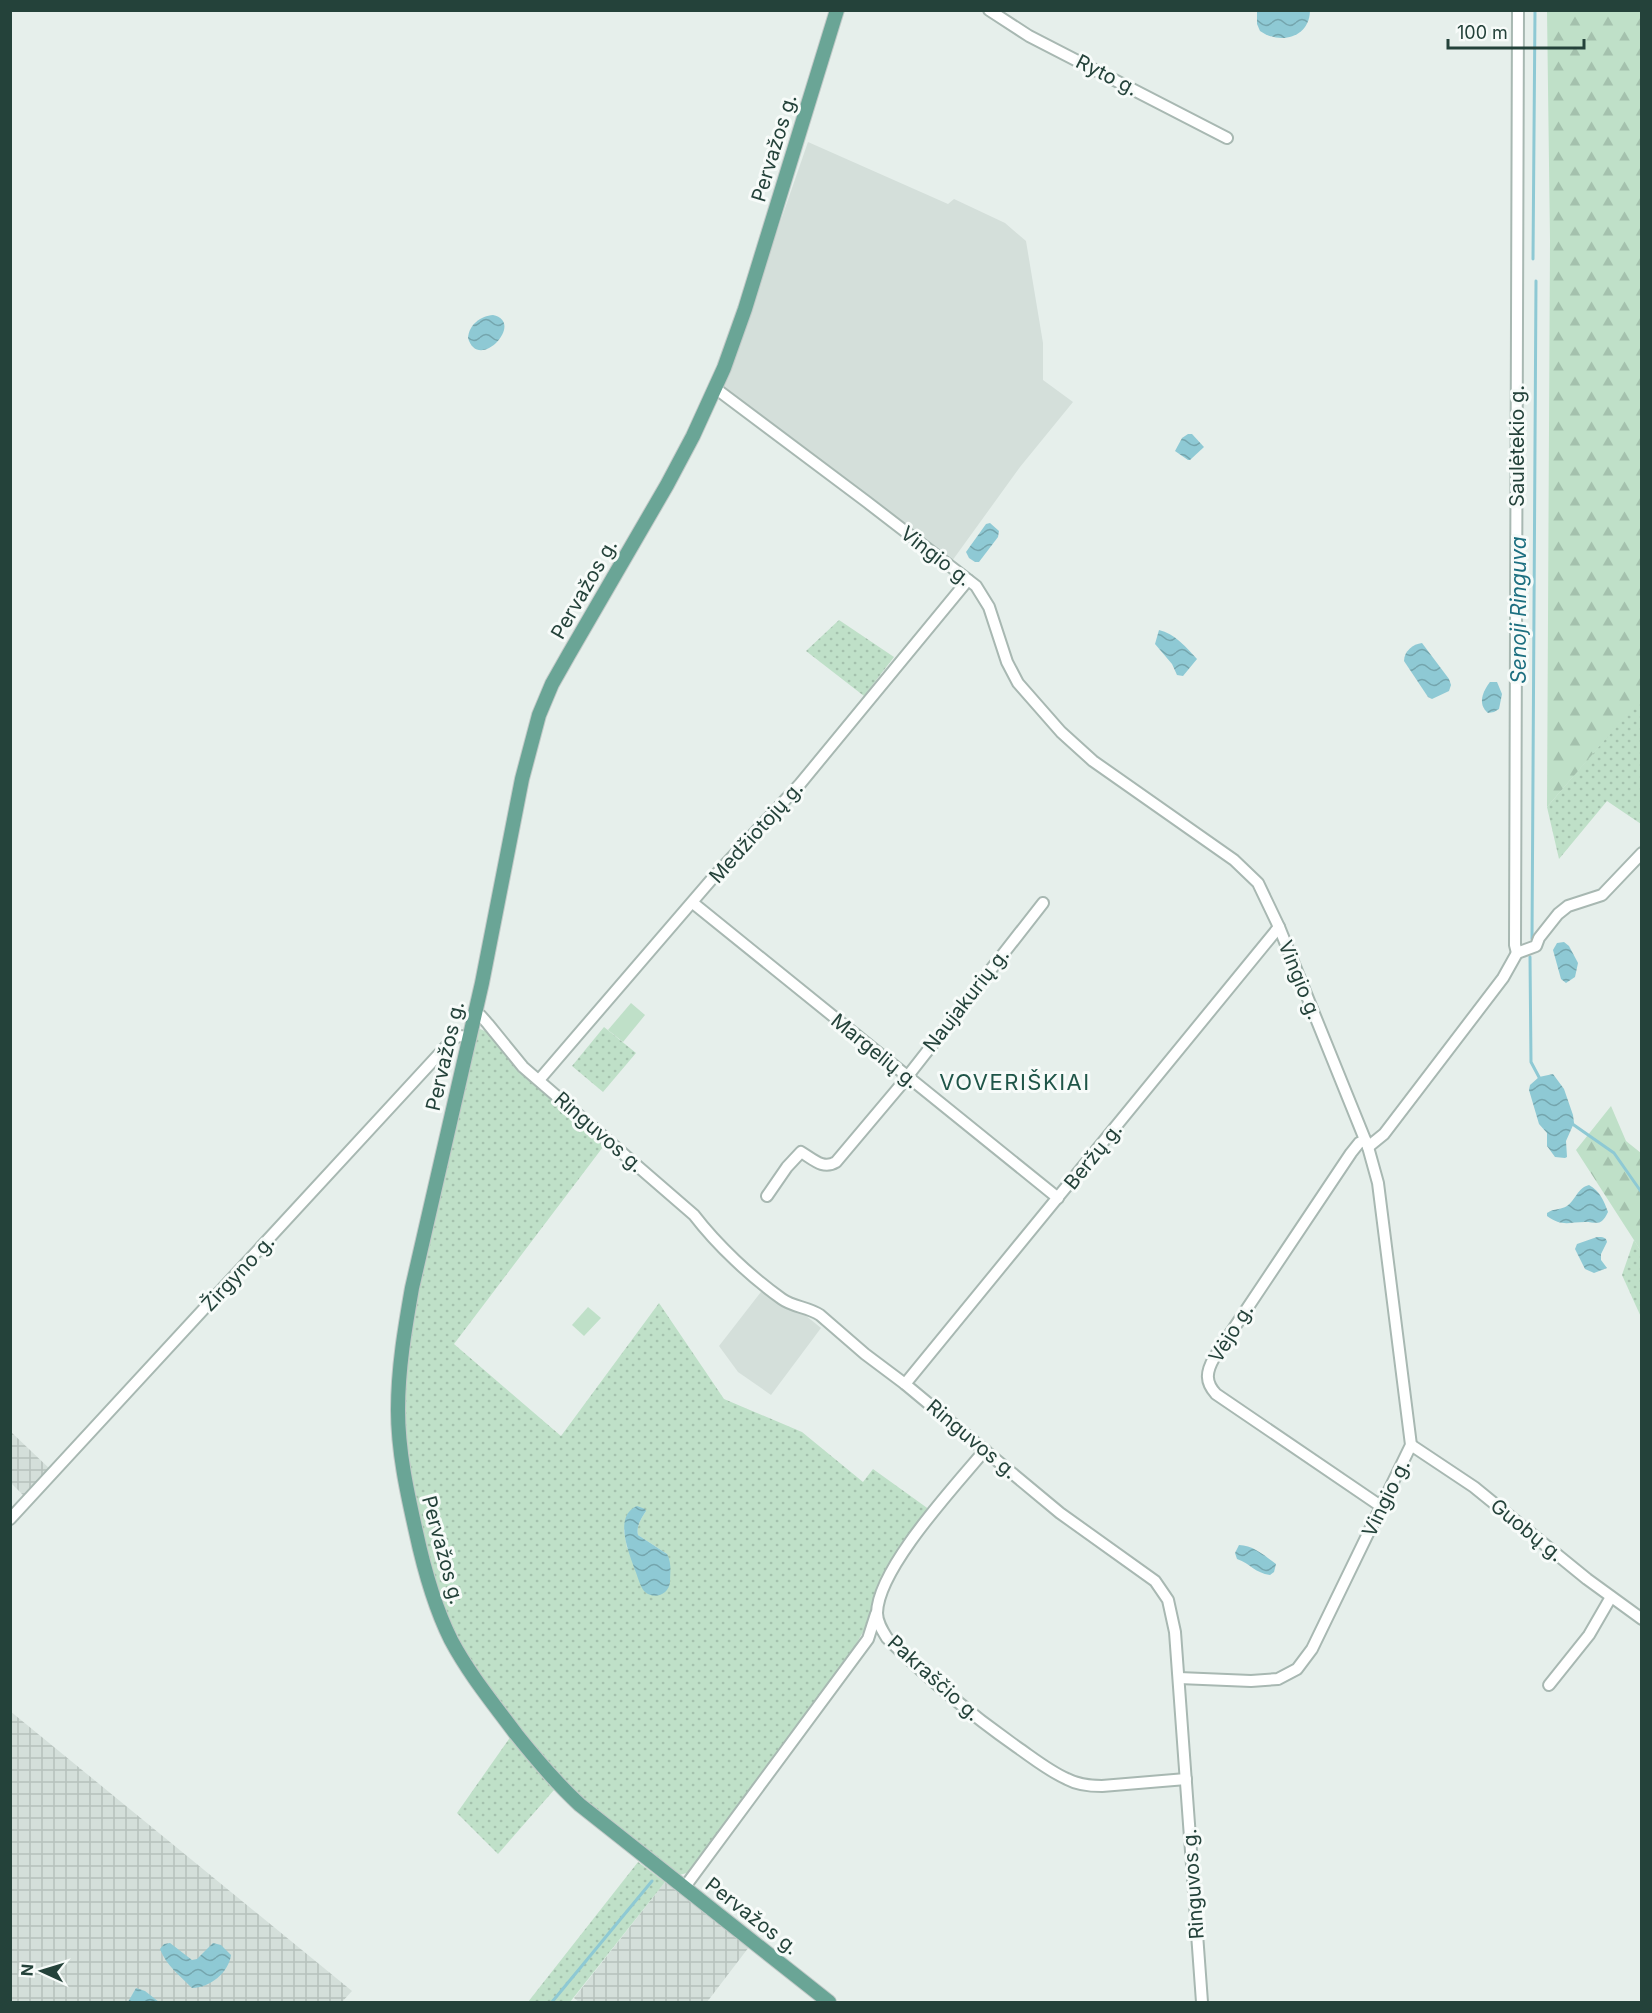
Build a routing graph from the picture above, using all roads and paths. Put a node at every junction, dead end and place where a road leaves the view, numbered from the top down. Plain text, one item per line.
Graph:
1 (837, 10) edge
2 (989, 10) edge
3 (1518, 10) edge
4 (1227, 138) dead end
5 (715, 388) junction
6 (968, 580) junction
7 (1641, 853) edge
8 (693, 903) junction
9 (1043, 903) dead end
10 (1279, 927) junction
11 (1517, 953) junction
12 (475, 1014) junction
13 (470, 1036) junction
14 (906, 1076) junction
15 (539, 1080) junction
16 (1367, 1143) junction
17 (767, 1196) dead end
18 (1058, 1198) junction
19 (905, 1384) junction
20 (1411, 1445) junction
21 (985, 1450) junction
22 (1382, 1507) junction
23 (10, 1519) edge
24 (1611, 1597) junction
25 (877, 1611) junction
26 (1641, 1619) edge
27 (887, 1638) junction
28 (868, 1639) junction
29 (1179, 1678) junction
30 (1550, 1684) dead end
31 (1186, 1779) junction
32 (684, 1888) junction
33 (829, 2002) edge
34 (1202, 2002) edge

1 - 5 main road, Pervažos g.
2 - 4 street, Ryto g.
3 - 11 street, Saulėtekio g.
5 - 6 street, Vingio g.
5 - 12 main road, Pervažos g.
6 - 8 street, Medžiotojų g.
6 - 10 street, Vingio g.
7 - 11 street
8 - 14 street, Margelių g.
8 - 15 street, Medžiotojų g.
9 - 14 street, Naujakurių g.
10 - 16 street, Vingio g.
10 - 18 street, Beržų g.
11 - 16 street
12 - 13 main road, Pervažos g.
12 - 15 street, Ringuvos g.
13 - 23 street, Žirgyno g.
13 - 32 main road, Pervažos g.
14 - 17 street, Naujakurių g.
14 - 18 street, Margelių g.
15 - 19 street, Ringuvos g.
16 - 20 street, Vingio g.
16 - 22 street, Vėjo g.
18 - 19 street, Beržų g.
19 - 21 street, Ringuvos g.
20 - 22 street, Vingio g.
20 - 24 street, Guobų g.
21 - 25 street, Pakraščio g.
21 - 29 street, Ringuvos g.
22 - 29 street, Vingio g.
24 - 26 street, Guobų g.
24 - 30 street
25 - 27 street, Pakraščio g.
25 - 28 street
27 - 28 street
27 - 31 street, Pakraščio g.
28 - 32 street
29 - 31 street, Ringuvos g.
31 - 34 street, Ringuvos g.
32 - 33 main road, Pervažos g.

